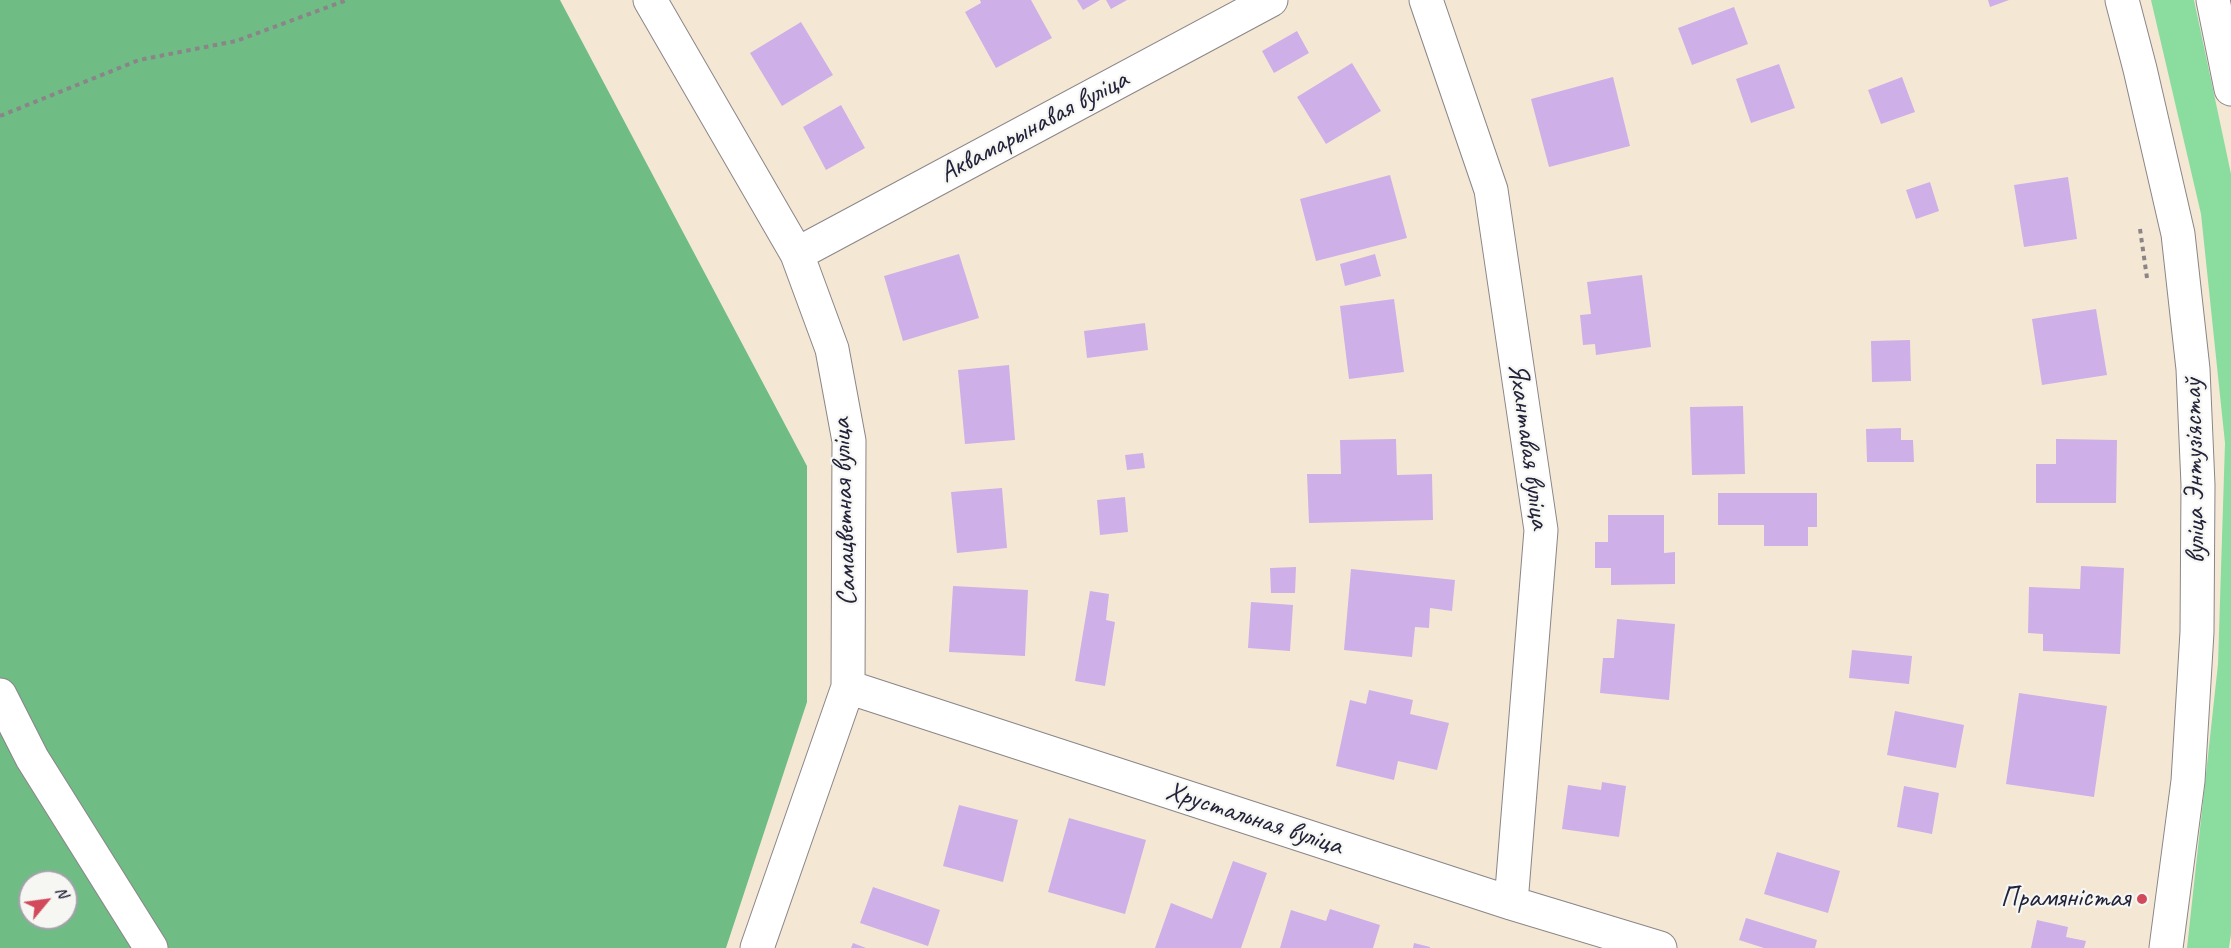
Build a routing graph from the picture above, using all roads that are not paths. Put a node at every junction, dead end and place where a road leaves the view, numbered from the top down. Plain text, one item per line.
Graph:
1 (650, 0) edge
2 (1271, 0) edge
3 (1426, 0) edge
4 (2122, 0) edge
5 (2213, 0) edge
6 (2231, 89) edge
7 (796, 254) junction
8 (849, 687) junction
9 (0, 695) edge
10 (1511, 903) junction
11 (151, 948) edge
12 (757, 948) edge
13 (1660, 948) edge
14 (2166, 948) edge

1 - 7 street, Самацветная вуліца
2 - 7 street, Аквамарынавая вуліца
3 - 10 street, Яхантавая вуліца
4 - 14 street, вуліца Энтузіястаў
5 - 6 street
7 - 8 street, Самацветная вуліца
8 - 10 street, Хрустальная вуліца
8 - 12 street, Самацветная вуліца
9 - 11 street
10 - 13 street, Хрустальная вуліца

